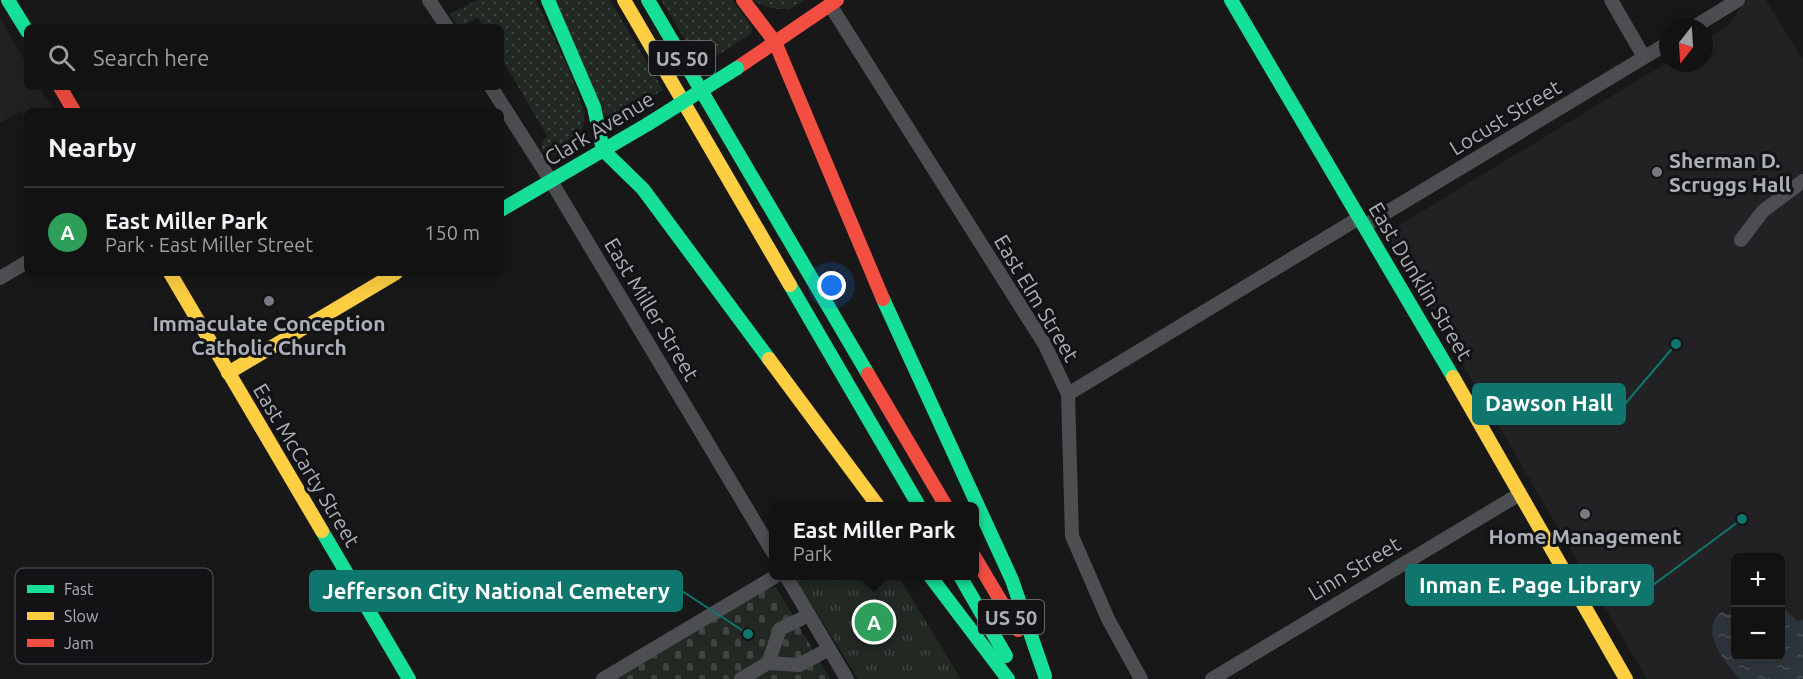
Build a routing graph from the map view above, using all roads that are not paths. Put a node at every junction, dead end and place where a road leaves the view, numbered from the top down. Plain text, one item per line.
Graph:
1 (8, 0) edge
2 (429, 0) edge
3 (548, 0) edge
4 (624, 0) edge
5 (648, 0) edge
6 (743, 0) edge
7 (1231, 0) edge
8 (1611, 0) edge
9 (1738, 0) edge
10 (832, 2) edge
11 (1709, 18) edge
12 (445, 24) edge
13 (24, 27) edge
14 (775, 42) junction
15 (1659, 48) edge
16 (1644, 57) junction
17 (62, 90) edge
18 (493, 90) edge
19 (72, 108) edge
20 (603, 150) junction
21 (551, 181) junction
22 (1803, 181) edge
23 (504, 208) edge
24 (1361, 222) junction
25 (1742, 240) dead end
26 (24, 264) edge
27 (172, 276) edge
28 (391, 276) edge
29 (0, 278) edge
30 (228, 373) junction
31 (1068, 394) junction
32 (1518, 495) junction
33 (874, 502) edge
34 (916, 502) edge
35 (943, 502) edge
36 (976, 502) edge
37 (979, 508) edge
38 (769, 546) edge
39 (979, 563) edge
40 (769, 580) edge
41 (788, 580) edge
42 (933, 580) edge
43 (962, 580) edge
44 (809, 615) junction
45 (829, 649) junction
46 (768, 663) junction
47 (1046, 678) edge
48 (409, 679) edge
49 (603, 679) edge
50 (741, 679) edge
51 (847, 679) edge
52 (1008, 679) edge
53 (1020, 679) edge
54 (1141, 679) edge
55 (1212, 679) edge
56 (1626, 679) edge

1 - 13 main road
2 - 12 street
3 - 20 main road
4 - 34 main road, US 50
5 - 35 main road, US 50
6 - 14 main road
7 - 24 main road, East Dunklin Street
8 - 16 street
9 - 11 street
10 - 14 main road, Clark Avenue
10 - 31 street, East Elm Street
14 - 20 main road, Clark Avenue, bridge
14 - 36 main road
15 - 16 street, Locust Street
16 - 24 street, Locust Street
17 - 19 main road
18 - 21 street, East Miller Street
20 - 21 main road, Clark Avenue
20 - 33 main road
21 - 23 main road, Clark Avenue
21 - 38 street, East Miller Street
22 - 25 street
24 - 31 street, Locust Street
24 - 32 main road, East Dunklin Street
26 - 29 street
27 - 30 main road, East McCarty Street
28 - 30 main road
30 - 48 main road, East McCarty Street
31 - 54 street, East Elm Street
32 - 55 street, Linn Street
32 - 56 main road, East Dunklin Street
37 - 47 main road
39 - 47 main road, US 50
40 - 49 street
41 - 44 street
42 - 52 main road
43 - 53 main road, US 50
44 - 45 street
44 - 46 street
45 - 46 street
45 - 51 street
46 - 50 street

